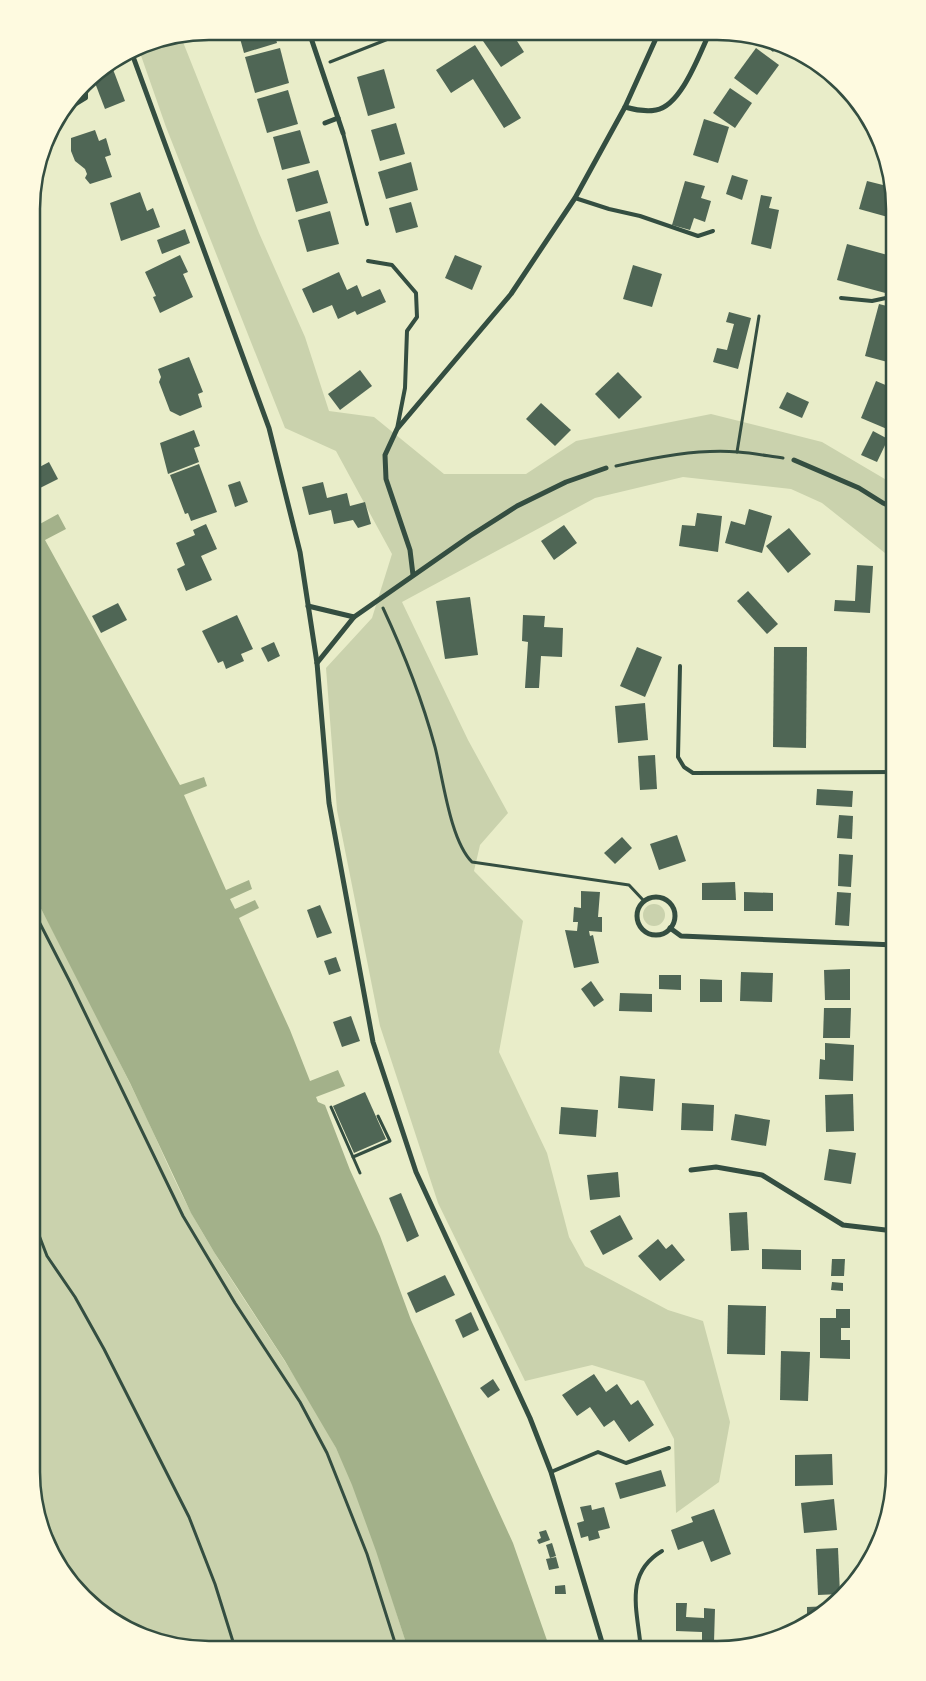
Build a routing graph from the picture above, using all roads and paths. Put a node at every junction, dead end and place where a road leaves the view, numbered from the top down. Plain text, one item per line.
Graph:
1 (312, 40) edge
2 (386, 40) edge
3 (655, 40) edge
4 (706, 40) edge
5 (133, 57) edge
6 (320, 66) junction
7 (86, 94) edge
8 (77, 104) edge
9 (625, 107) junction
10 (338, 118) junction
11 (325, 122) dead end
12 (343, 133) joint
13 (575, 198) junction
14 (367, 224) dead end
15 (713, 231) dead end
16 (368, 261) dead end
17 (841, 298) dead end
18 (886, 298) edge
19 (759, 316) dead end
20 (396, 429) junction
21 (737, 452) junction
22 (794, 460) joint
23 (606, 468) joint
24 (886, 504) edge
25 (413, 576) junction
26 (379, 599) junction
27 (308, 606) junction
28 (354, 617) junction
29 (317, 663) junction
30 (680, 666) dead end
31 (886, 772) edge
32 (644, 901) junction
33 (40, 924) edge
34 (670, 928) junction
35 (886, 945) edge
36 (331, 1107) dead end
37 (384, 1118) dead end
38 (353, 1157) junction
39 (691, 1170) dead end
40 (360, 1172) dead end
41 (886, 1230) edge
42 (40, 1238) edge
43 (669, 1448) dead end
44 (551, 1472) junction
45 (662, 1551) dead end
46 (233, 1641) edge
47 (394, 1641) edge
48 (602, 1641) edge
49 (640, 1641) edge

1 - 6 street
2 - 6 path
3 - 9 street
4 - 9 street
5 - 27 street
6 - 10 street
7 - 8 lane
9 - 13 street
10 - 11 street
10 - 12 street
12 - 14 lane
13 - 15 lane
13 - 20 street
16 - 20 lane
17 - 18 lane
19 - 21 path
20 - 25 street
21 - 22 path
21 - 23 path
22 - 24 street
23 - 25 street
25 - 26 street
26 - 28 street
26 - 32 path
27 - 28 street
27 - 29 street
28 - 29 street
29 - 44 street
30 - 31 lane
32 - 34 street
32 - 34 street
33 - 47 path
34 - 35 street
36 - 38 path
37 - 38 path
38 - 40 path
39 - 41 street
42 - 46 path
43 - 44 lane
44 - 48 street
45 - 49 lane

